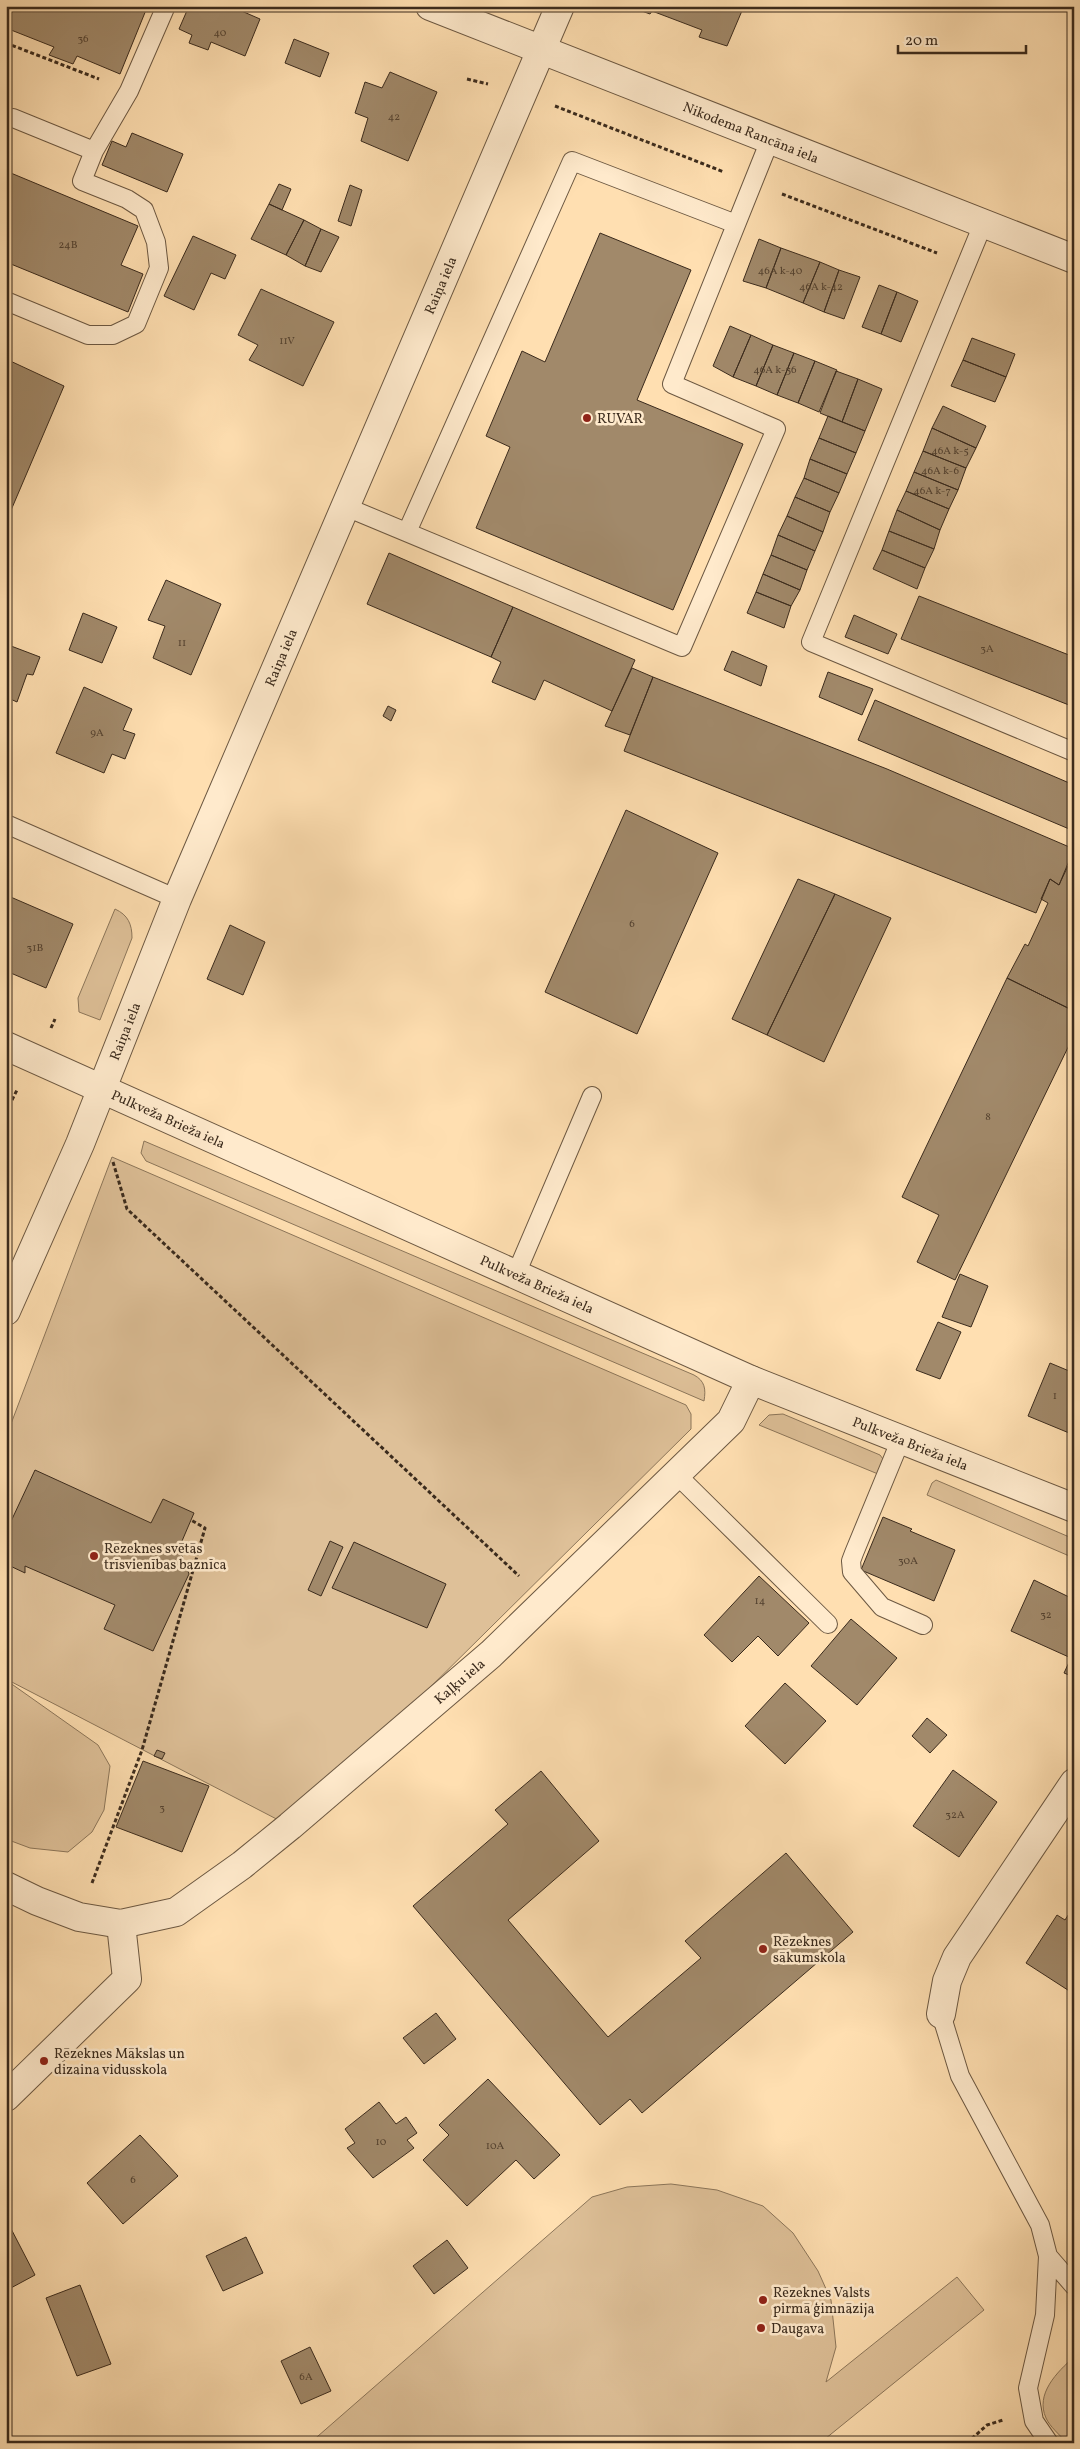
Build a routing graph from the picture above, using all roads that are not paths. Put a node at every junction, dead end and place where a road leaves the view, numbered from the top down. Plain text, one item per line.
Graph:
1 (166, 6) edge
2 (430, 6) edge
3 (560, 6) edge
4 (542, 50) junction
5 (14, 118) dead end
6 (770, 140) junction
7 (94, 151) junction
8 (736, 224) junction
9 (983, 224) junction
10 (1074, 259) edge
11 (6, 301) edge
12 (346, 507) junction
13 (407, 532) junction
14 (1074, 752) edge
15 (6, 824) edge
16 (177, 899) junction
17 (6, 1046) edge
18 (101, 1087) junction
19 (592, 1096) dead end
20 (516, 1274) junction
21 (6, 1311) edge
22 (751, 1380) junction
23 (902, 1439) junction
24 (676, 1474) junction
25 (1074, 1508) edge
26 (828, 1624) dead end
27 (923, 1625) dead end
28 (1074, 1782) edge
29 (6, 1886) edge
30 (121, 1924) junction
31 (941, 2014) joint
32 (6, 2096) edge
33 (1048, 2256) junction
34 (1074, 2286) edge
35 (1048, 2443) edge

1 - 7 lane
2 - 4 street, Nikodema Rancāna iela
3 - 4 street, Raiņa iela
4 - 6 street, Nikodema Rancāna iela
4 - 12 street, Raiņa iela
5 - 7 lane
6 - 8 lane
6 - 9 street, Nikodema Rancāna iela
7 - 11 lane
8 - 13 lane
8 - 13 lane
9 - 10 street, Nikodema Rancāna iela
9 - 14 lane
12 - 13 lane
12 - 16 street, Raiņa iela
15 - 16 lane
16 - 18 street, Raiņa iela
17 - 18 street, Pulkveža Brieža iela
18 - 20 street, Pulkveža Brieža iela
18 - 21 street, Raiņa iela
19 - 20 lane
20 - 22 street, Pulkveža Brieža iela
22 - 23 street, Pulkveža Brieža iela
22 - 24 street, Kaļķu iela
23 - 25 street, Pulkveža Brieža iela
23 - 27 lane
24 - 26 lane
24 - 30 street, Kaļķu iela
28 - 31 street
29 - 30 street
30 - 32 street
31 - 33 lane
33 - 34 lane
33 - 35 lane

